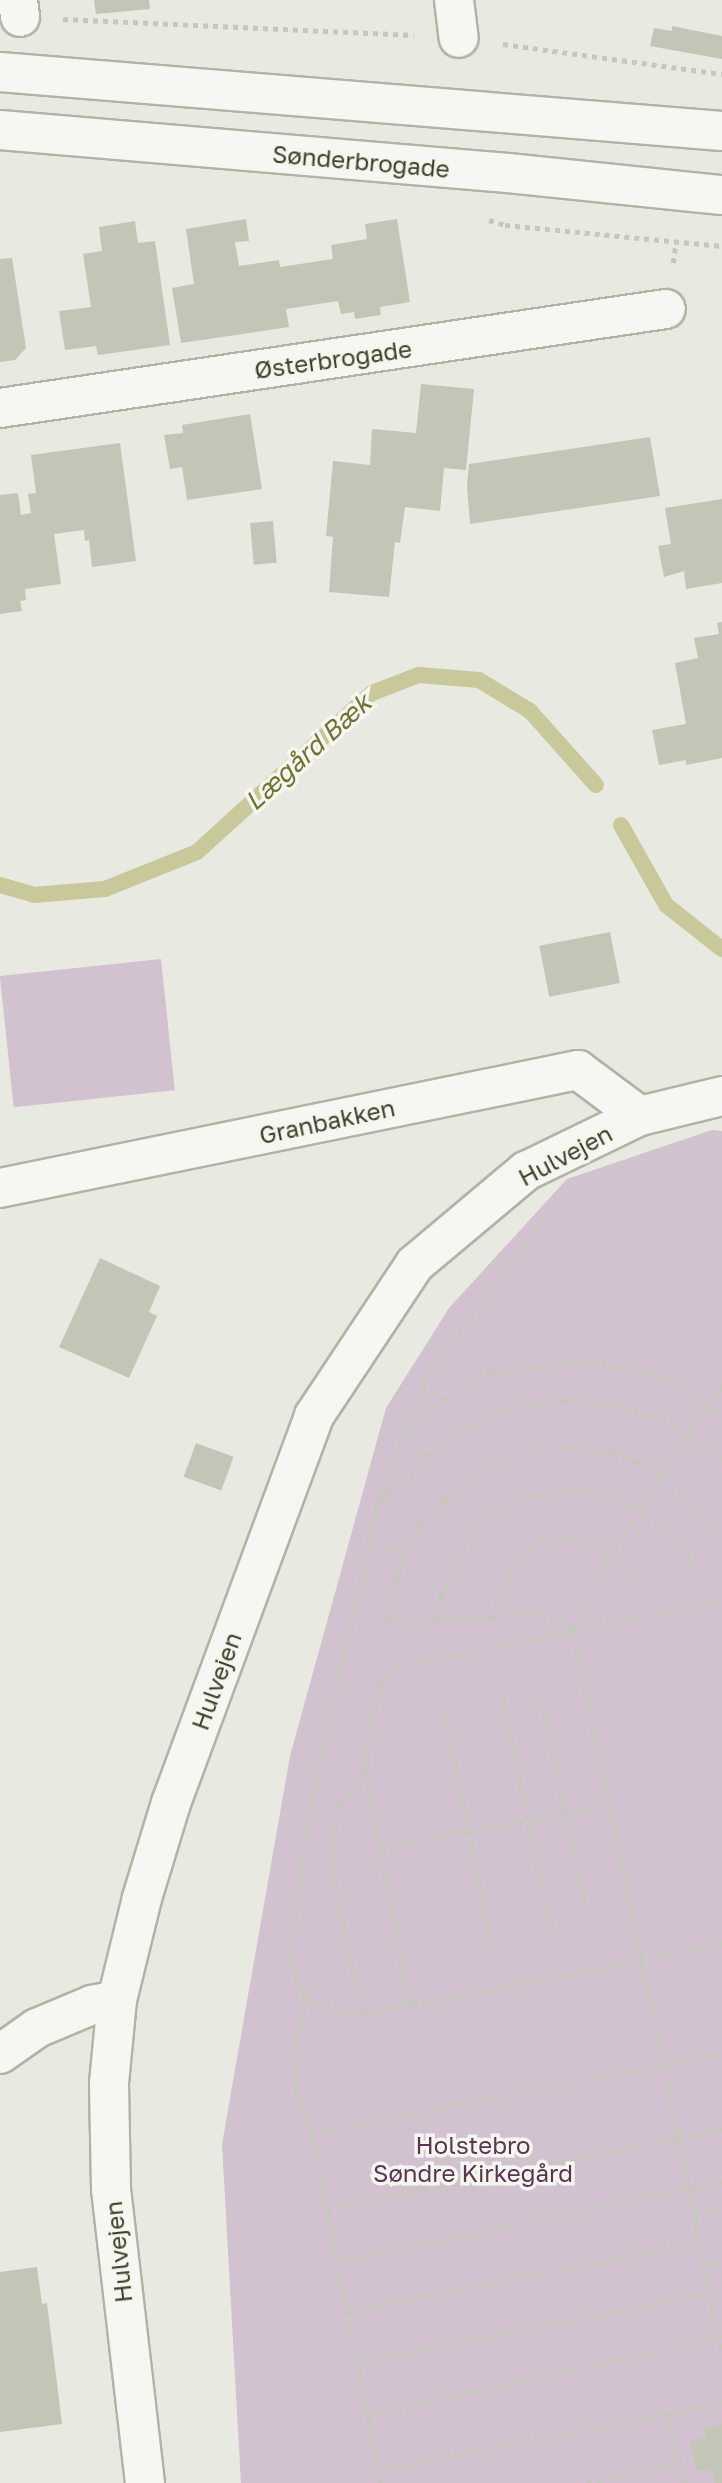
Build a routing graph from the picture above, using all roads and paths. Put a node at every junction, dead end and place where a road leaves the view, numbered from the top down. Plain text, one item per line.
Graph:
1 (454, 0) edge
2 (19, 8) edge
3 (459, 37) junction
4 (0, 72) edge
5 (722, 74) edge
6 (0, 130) edge
7 (722, 131) edge
8 (722, 195) edge
9 (666, 309) dead end
10 (0, 408) edge
11 (722, 1096) edge
12 (640, 1116) junction
13 (526, 1171) junction
14 (0, 1188) edge
15 (722, 1386) edge
16 (709, 1406) junction
17 (722, 1415) edge
18 (689, 1437) junction
19 (402, 1442) junction
20 (722, 1460) edge
21 (662, 1478) junction
22 (379, 1504) junction
23 (640, 1511) junction
24 (722, 1540) edge
25 (369, 1543) junction
26 (404, 1554) junction
27 (613, 1557) junction
28 (694, 1572) dead end
29 (640, 1590) dead end
30 (722, 1601) edge
31 (493, 1618) junction
32 (437, 1622) junction
33 (573, 1629) junction
34 (541, 1693) dead end
35 (502, 1697) dead end
36 (445, 1713) dead end
37 (366, 1768) junction
38 (610, 1804) junction
39 (567, 1812) junction
40 (528, 1820) junction
41 (469, 1831) junction
42 (381, 1848) junction
43 (584, 1903) dead end
44 (554, 1941) dead end
45 (722, 1944) edge
46 (492, 1950) dead end
47 (643, 1960) junction
48 (306, 1998) junction
49 (117, 2000) junction
50 (409, 2005) junction
51 (362, 2014) junction
52 (722, 2053) edge
53 (0, 2054) edge
54 (665, 2064) junction
55 (722, 2130) edge
56 (312, 2134) junction
57 (679, 2138) junction
58 (722, 2181) edge
59 (689, 2188) junction
60 (722, 2207) edge
61 (326, 2210) junction
62 (694, 2213) junction
63 (700, 2242) junction
64 (722, 2261) edge
65 (337, 2262) junction
66 (705, 2265) junction
67 (710, 2293) junction
68 (722, 2302) edge
69 (713, 2304) junction
70 (347, 2312) junction
71 (719, 2337) junction
72 (722, 2348) edge
73 (356, 2362) junction
74 (722, 2401) edge
75 (668, 2414) junction
76 (367, 2415) junction
77 (678, 2463) junction
78 (377, 2472) junction
79 (145, 2483) edge
80 (380, 2483) edge
81 (587, 2483) edge
82 (682, 2483) edge

1 - 3 street
2 - 3 path
3 - 5 path
4 - 7 street
6 - 8 street, Sønderbrogade
9 - 10 street, Østerbrogade
11 - 12 street, Hulvejen
12 - 13 street, Hulvejen
12 - 14 street, Granbakken
13 - 19 path
13 - 49 street, Hulvejen
15 - 16 path
16 - 17 path
16 - 18 path
16 - 19 path
18 - 20 path
18 - 21 path
18 - 22 path
19 - 22 path
21 - 23 path
21 - 24 path
21 - 26 path
22 - 25 path
23 - 27 path
23 - 28 path
23 - 32 path
25 - 26 path
25 - 48 path
26 - 32 path
27 - 29 path
27 - 31 path
27 - 33 path
30 - 33 path
31 - 32 path
31 - 33 path
33 - 37 path
33 - 38 path
34 - 39 path
35 - 40 path
36 - 41 path
37 - 42 path
37 - 51 path
38 - 39 path
38 - 47 path
39 - 40 path
39 - 43 path
40 - 41 path
40 - 44 path
41 - 42 path
41 - 46 path
42 - 50 path
45 - 47 path
47 - 50 path
47 - 54 path
48 - 51 path
48 - 56 path
49 - 53 street
49 - 79 street, Hulvejen
50 - 51 path
52 - 54 path
54 - 56 path
54 - 57 path
55 - 57 path
56 - 61 path
57 - 59 path
57 - 61 path
58 - 59 path
59 - 62 path
59 - 65 path
60 - 62 path
61 - 65 path
62 - 63 path
63 - 66 path
63 - 70 path
64 - 66 path
65 - 70 path
66 - 67 path
67 - 69 path
67 - 73 path
68 - 69 path
69 - 71 path
70 - 73 path
71 - 72 path
71 - 76 path
73 - 76 path
74 - 75 path
75 - 77 path
75 - 78 path
76 - 78 path
77 - 81 path
77 - 82 path
78 - 80 path

